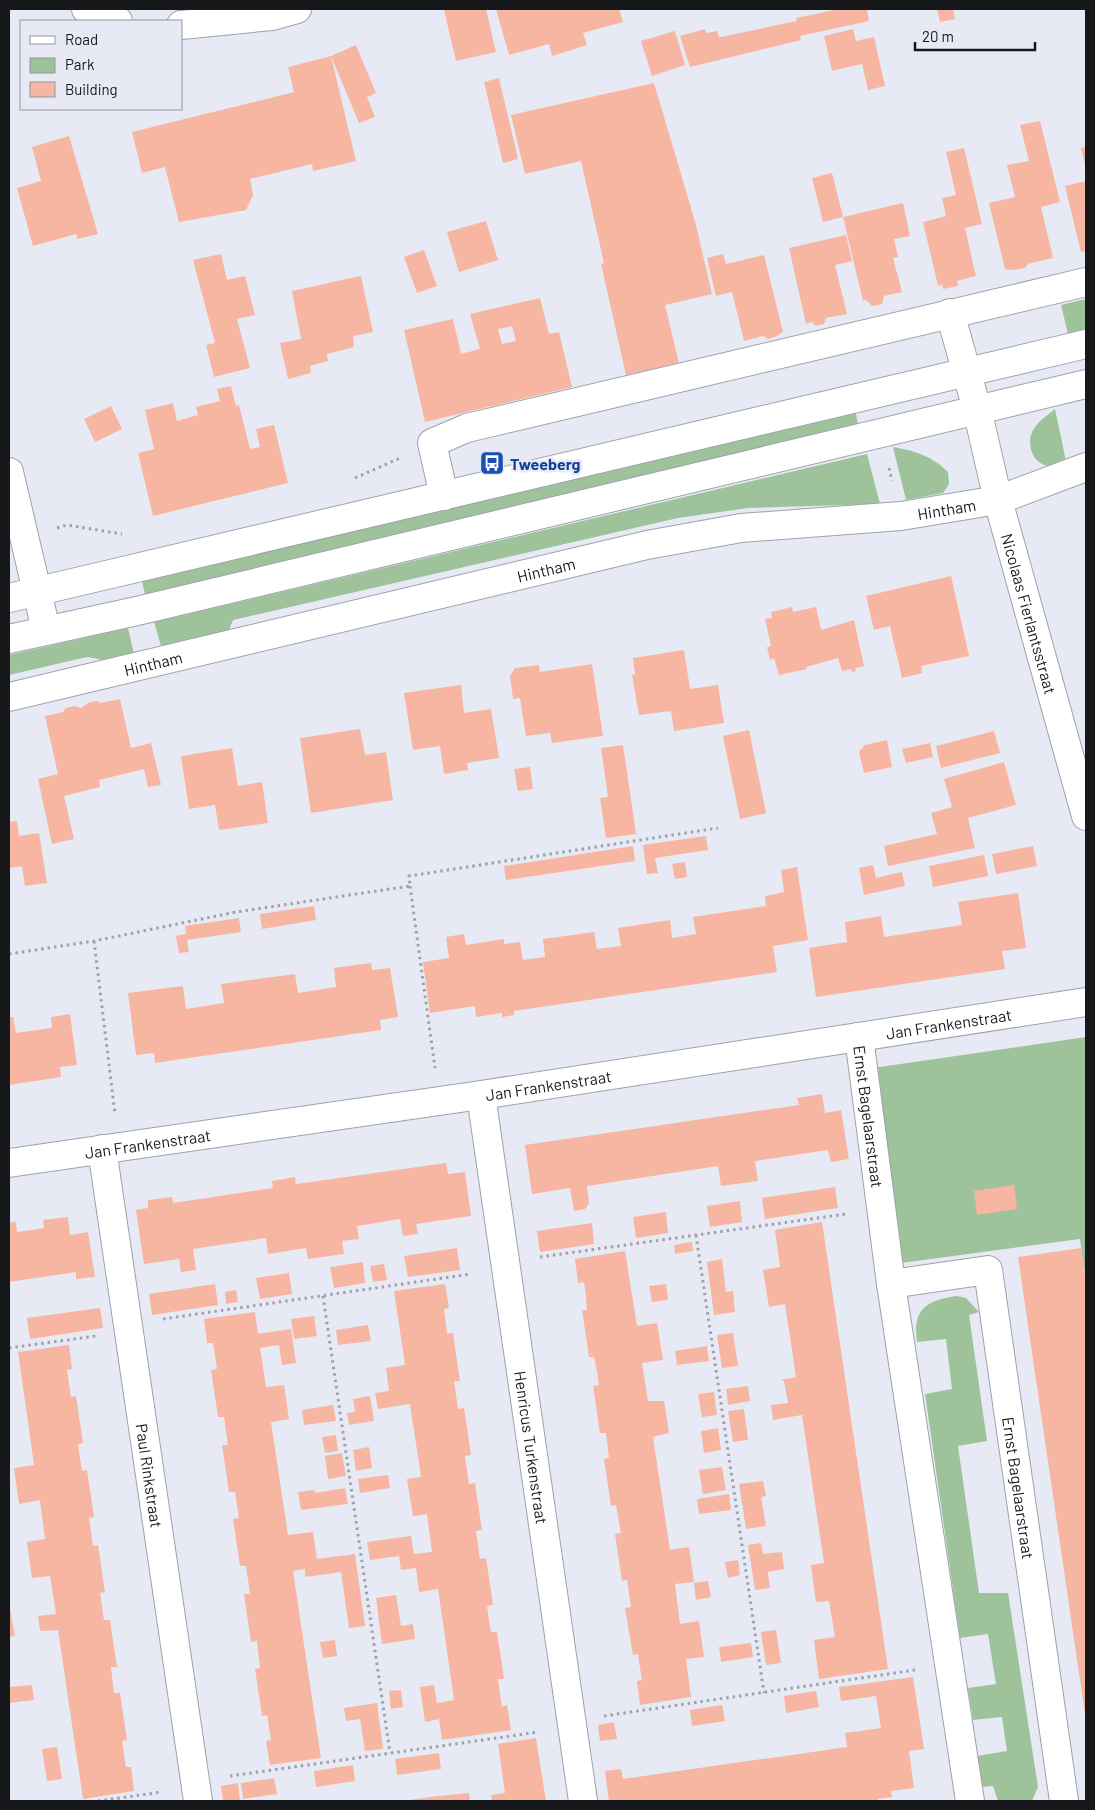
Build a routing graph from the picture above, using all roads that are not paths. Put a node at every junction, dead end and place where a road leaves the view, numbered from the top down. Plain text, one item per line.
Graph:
1 (86, 9) edge
2 (297, 9) edge
3 (110, 20) edge
4 (182, 25) edge
5 (1086, 282) edge
6 (950, 313) junction
7 (1086, 344) edge
8 (966, 371) junction
9 (1086, 384) edge
10 (977, 409) junction
11 (1086, 467) edge
12 (9, 472) edge
13 (444, 496) junction
14 (998, 500) junction
15 (38, 590) junction
16 (9, 598) edge
17 (46, 630) junction
18 (9, 639) edge
19 (9, 697) edge
20 (1086, 816) edge
21 (1086, 1002) edge
22 (859, 1037) junction
23 (481, 1095) junction
24 (111, 1148) junction
25 (9, 1163) edge
26 (891, 1284) junction
27 (196, 1790) edge
28 (583, 1801) edge
29 (970, 1801) edge
30 (1064, 1801) edge

1 - 3 street
2 - 4 street
5 - 6 street
6 - 8 street
6 - 13 street
7 - 8 street
8 - 10 street
8 - 13 street
9 - 10 street
10 - 14 street, Nicolaas Fierlantsstraat
10 - 17 street
11 - 14 street, Hintham
12 - 15 street
13 - 15 street
14 - 19 street, Hintham
14 - 20 street, Nicolaas Fierlantsstraat
15 - 16 street
15 - 17 street
17 - 18 street
21 - 22 street, Jan Frankenstraat
22 - 23 street, Jan Frankenstraat
22 - 26 street, Ernst Bagelaarstraat
23 - 24 street, Jan Frankenstraat
23 - 28 street, Henricus Turkenstraat
24 - 25 street, Jan Frankenstraat
24 - 27 street, Paul Rinkstraat
26 - 29 street, Ernst Bagelaarstraat
26 - 30 street, Ernst Bagelaarstraat

